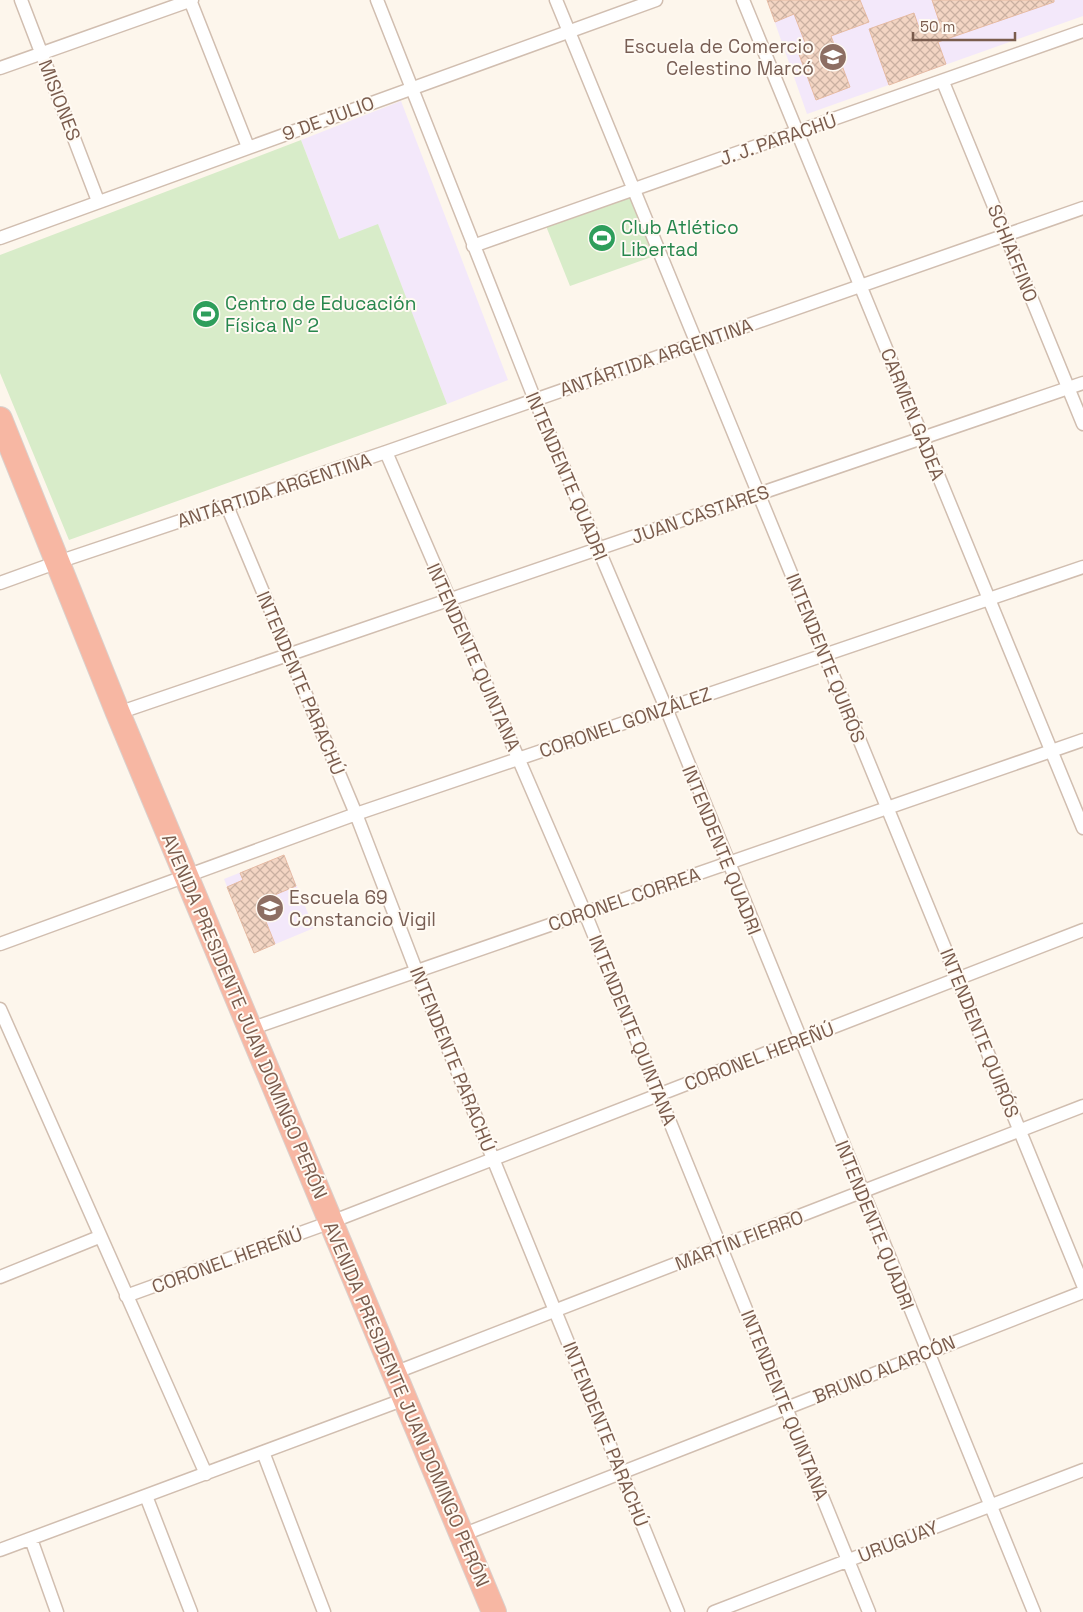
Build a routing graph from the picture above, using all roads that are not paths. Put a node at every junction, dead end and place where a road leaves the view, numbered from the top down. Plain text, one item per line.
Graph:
1 (20, 0) edge
2 (191, 0) edge
3 (377, 0) edge
4 (556, 0) edge
5 (656, 0) edge
6 (743, 0) edge
7 (569, 31) junction
8 (1083, 31) edge
9 (42, 53) junction
10 (0, 68) edge
11 (943, 82) junction
12 (411, 88) junction
13 (797, 132) junction
14 (248, 147) junction
15 (634, 190) junction
16 (98, 200) junction
17 (1083, 208) edge
18 (1006, 234) junction
19 (0, 238) edge
20 (473, 246) junction
21 (861, 285) junction
22 (697, 344) junction
23 (1083, 383) edge
24 (1069, 388) junction
25 (534, 400) junction
26 (0, 419) edge
27 (1083, 424) edge
28 (923, 438) junction
29 (386, 452) junction
30 (759, 494) junction
31 (227, 506) junction
32 (597, 549) junction
33 (58, 562) junction
34 (1083, 566) edge
35 (0, 583) edge
36 (447, 599) junction
37 (989, 599) junction
38 (824, 654) junction
39 (288, 655) junction
40 (666, 708) junction
41 (118, 713) junction
42 (1083, 740) edge
43 (1051, 751) junction
44 (518, 758) junction
45 (888, 809) junction
46 (356, 814) junction
47 (1083, 828) edge
48 (727, 864) junction
49 (187, 878) junction
50 (585, 913) junction
51 (1083, 930) edge
52 (0, 944) edge
53 (416, 970) junction
54 (957, 979) junction
55 (0, 1010) edge
56 (250, 1029) junction
57 (799, 1040) junction
58 (659, 1094) junction
59 (1083, 1106) edge
60 (1020, 1131) junction
61 (494, 1159) junction
62 (861, 1192) junction
63 (331, 1222) junction
64 (99, 1237) junction
65 (721, 1247) junction
66 (0, 1277) edge
67 (1083, 1285) edge
68 (1083, 1292) edge
69 (126, 1296) junction
70 (556, 1311) junction
71 (926, 1352) junction
72 (394, 1373) junction
73 (405, 1399) junction
74 (786, 1408) junction
75 (263, 1452) junction
76 (1083, 1470) edge
77 (622, 1473) junction
78 (206, 1474) junction
79 (146, 1496) junction
80 (990, 1506) junction
81 (462, 1535) junction
82 (31, 1538) junction
83 (0, 1550) edge
84 (848, 1560) junction
85 (57, 1612) edge
86 (191, 1612) edge
87 (324, 1612) edge
88 (494, 1612) edge
89 (678, 1612) edge
90 (714, 1612) edge
91 (869, 1612) edge
92 (1034, 1612) edge

1 - 9 street, MISIONES
2 - 9 street
2 - 14 street
3 - 12 street, INTENDENTE QUADRI
4 - 7 street, INTENDENTE QUIRÓS
5 - 7 street, 9 DE JULIO
6 - 13 street, CARMEN GADEA
7 - 12 street, 9 DE JULIO
7 - 15 street, INTENDENTE QUIRÓS
8 - 11 street, J. J. PARACHÚ
9 - 10 street
9 - 16 street, MISIONES
11 - 13 street, J. J. PARACHÚ
11 - 18 street, SCHIAFFINO
12 - 14 street, 9 DE JULIO
12 - 20 street, INTENDENTE QUADRI
13 - 15 street, J. J. PARACHÚ
13 - 21 street, CARMEN GADEA
14 - 16 street, 9 DE JULIO
15 - 20 street, J. J. PARACHÚ
15 - 22 street, INTENDENTE QUIRÓS
16 - 19 street, 9 DE JULIO
17 - 18 street, ANTÁRTIDA ARGENTINA
18 - 21 street, ANTÁRTIDA ARGENTINA
18 - 24 street, SCHIAFFINO
20 - 25 street, INTENDENTE QUADRI
21 - 22 street, ANTÁRTIDA ARGENTINA
21 - 28 street, CARMEN GADEA
22 - 25 street, ANTÁRTIDA ARGENTINA
22 - 30 street, INTENDENTE QUIRÓS
23 - 24 street, JUAN CASTARES
24 - 27 street, SCHIAFFINO
24 - 28 street, JUAN CASTARES
25 - 29 street, ANTÁRTIDA ARGENTINA
25 - 32 street, INTENDENTE QUADRI
26 - 33 highway, AVENIDA PRESIDENTE JUAN DOMINGO PERÓN
28 - 30 street, JUAN CASTARES
28 - 37 street, CARMEN GADEA
29 - 31 street, ANTÁRTIDA ARGENTINA
29 - 36 street, INTENDENTE QUINTANA
30 - 32 street, JUAN CASTARES
30 - 38 street, INTENDENTE QUIRÓS
31 - 33 street, ANTÁRTIDA ARGENTINA
31 - 39 street, INTENDENTE PARACHÚ
32 - 36 street, JUAN CASTARES
32 - 40 street, INTENDENTE QUADRI
33 - 35 street, ANTÁRTIDA ARGENTINA
33 - 41 highway, AVENIDA PRESIDENTE JUAN DOMINGO PERÓN
34 - 37 street, CORONEL GONZÁLEZ
36 - 39 street, JUAN CASTARES
36 - 44 street, INTENDENTE QUINTANA
37 - 38 street, CORONEL GONZÁLEZ
37 - 43 street, CARMEN GADEA
38 - 40 street, CORONEL GONZÁLEZ
38 - 45 street, INTENDENTE QUIRÓS
39 - 41 street, JUAN CASTARES
39 - 46 street, INTENDENTE PARACHÚ
40 - 44 street, CORONEL GONZÁLEZ
40 - 48 street, INTENDENTE QUADRI
41 - 49 highway, AVENIDA PRESIDENTE JUAN DOMINGO PERÓN
42 - 43 street, CORONEL CORREA
43 - 45 street, CORONEL CORREA
43 - 47 street, CARMEN GADEA
44 - 46 street, CORONEL GONZÁLEZ
44 - 50 street, INTENDENTE QUINTANA
45 - 48 street, CORONEL CORREA
45 - 54 street, INTENDENTE QUIRÓS
46 - 49 street, CORONEL GONZÁLEZ
46 - 53 street, INTENDENTE PARACHÚ
48 - 50 street, CORONEL CORREA
48 - 57 street, INTENDENTE QUADRI
49 - 52 street, CORONEL GONZÁLEZ
49 - 56 highway, AVENIDA PRESIDENTE JUAN DOMINGO PERÓN
50 - 53 street, CORONEL CORREA
50 - 58 street, INTENDENTE QUINTANA
51 - 54 street, CORONEL HEREÑÚ
53 - 56 street, CORONEL CORREA
53 - 61 street, INTENDENTE PARACHÚ
54 - 57 street, CORONEL HEREÑÚ
54 - 60 street, INTENDENTE QUIRÓS
55 - 64 street
56 - 63 highway, AVENIDA PRESIDENTE JUAN DOMINGO PERÓN
57 - 58 street, CORONEL HEREÑÚ
57 - 62 street, INTENDENTE QUADRI
58 - 61 street, CORONEL HEREÑÚ
58 - 65 street, INTENDENTE QUINTANA
59 - 60 street, MARTÍN FIERRO
60 - 62 street, MARTÍN FIERRO
60 - 67 street, INTENDENTE QUIRÓS
61 - 63 street, CORONEL HEREÑÚ
61 - 70 street, INTENDENTE PARACHÚ
62 - 65 street, MARTÍN FIERRO
62 - 71 street, INTENDENTE QUADRI
63 - 69 street, CORONEL HEREÑÚ
63 - 72 highway, AVENIDA PRESIDENTE JUAN DOMINGO PERÓN
64 - 66 street
64 - 69 street
65 - 70 street, MARTÍN FIERRO
65 - 74 street, INTENDENTE QUINTANA
68 - 71 street, BRUNO ALARCÓN
69 - 78 street
70 - 72 street, MARTÍN FIERRO
70 - 77 street, INTENDENTE PARACHÚ
71 - 74 street, BRUNO ALARCÓN
71 - 80 street, INTENDENTE QUADRI
72 - 73 highway, AVENIDA PRESIDENTE JUAN DOMINGO PERÓN
73 - 75 street
73 - 81 highway, AVENIDA PRESIDENTE JUAN DOMINGO PERÓN
74 - 77 street, BRUNO ALARCÓN
74 - 84 street, INTENDENTE QUINTANA
75 - 78 street
75 - 87 street
76 - 80 street, URUGUAY
77 - 81 street, BRUNO ALARCÓN
77 - 89 street, INTENDENTE PARACHÚ
78 - 79 street
79 - 82 street
79 - 86 street
80 - 84 street, URUGUAY
80 - 92 street, INTENDENTE QUADRI
81 - 88 highway, AVENIDA PRESIDENTE JUAN DOMINGO PERÓN
82 - 83 street
82 - 85 street
84 - 90 street, URUGUAY
84 - 91 street, INTENDENTE QUINTANA

